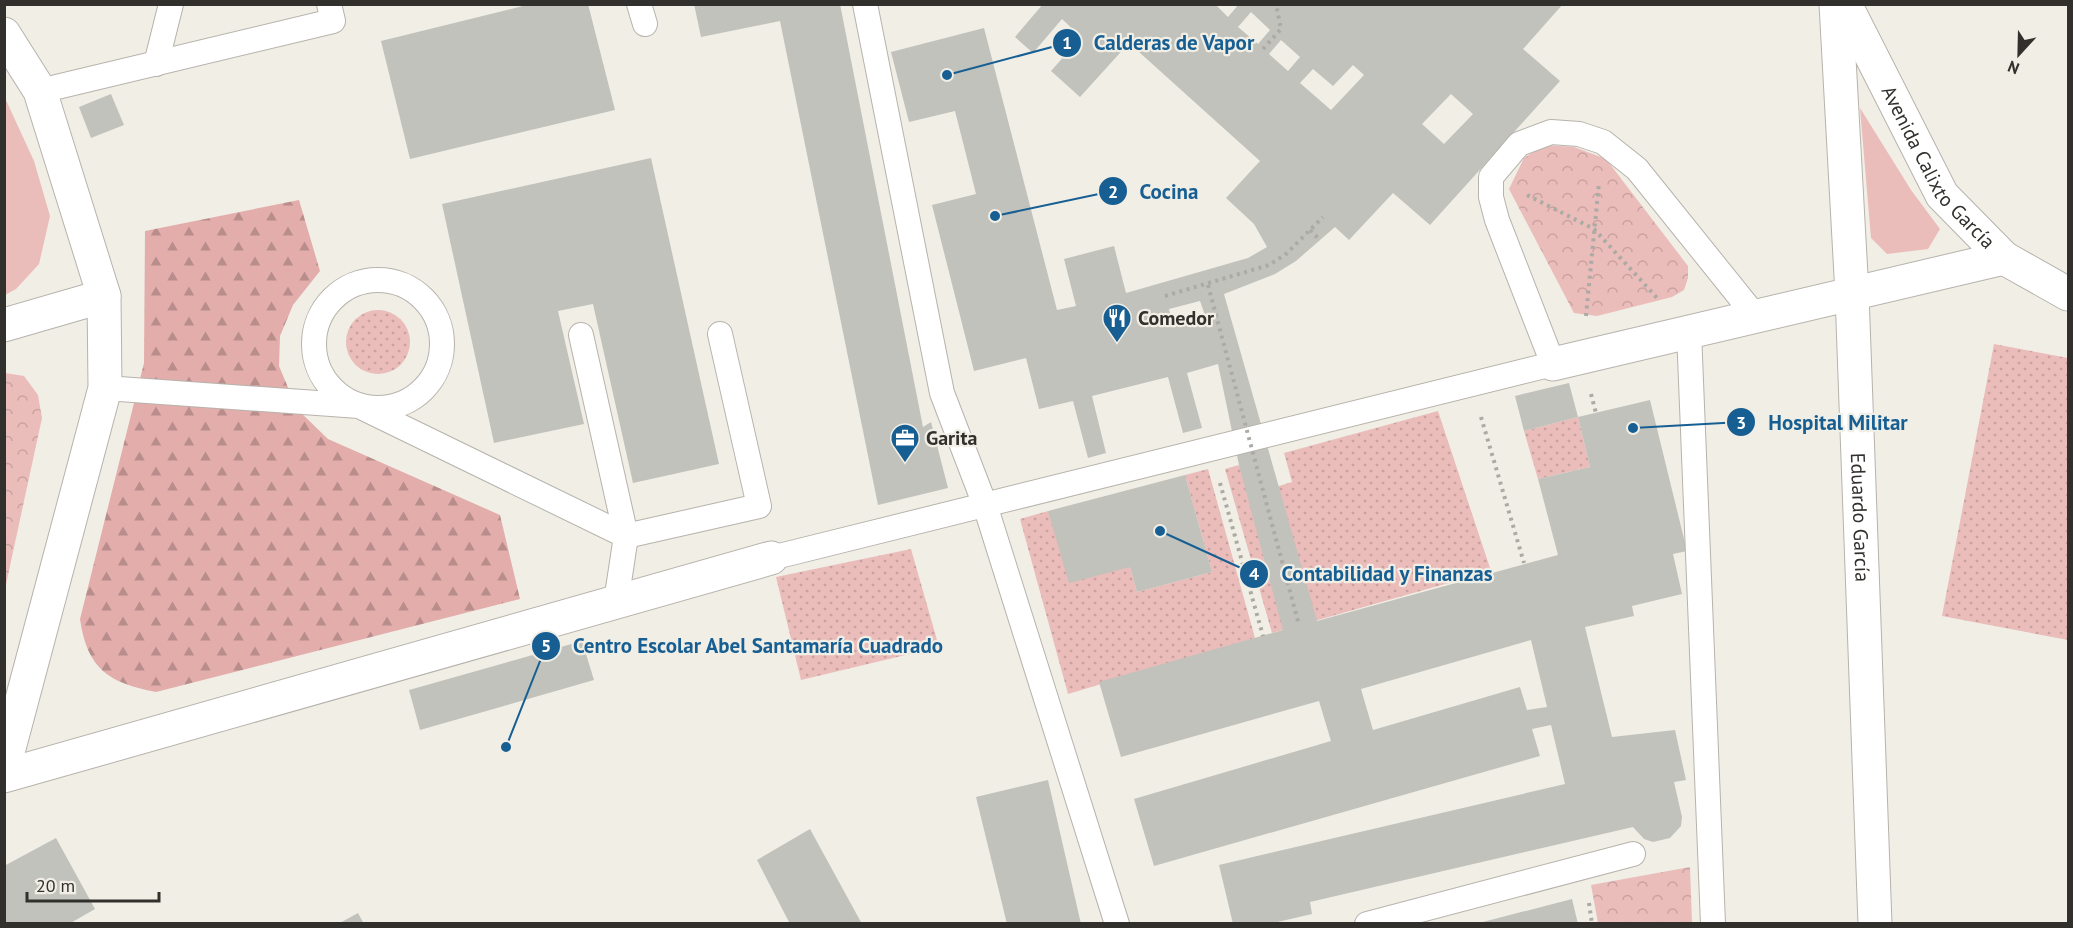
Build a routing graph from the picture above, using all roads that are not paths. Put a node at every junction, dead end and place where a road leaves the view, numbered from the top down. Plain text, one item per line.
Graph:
1 (171, 4) edge
2 (329, 4) edge
3 (865, 4) edge
4 (1836, 4) edge
5 (1845, 4) edge
6 (4, 34) edge
7 (156, 64) junction
8 (40, 91) junction
9 (2004, 258) junction
10 (1852, 294) junction
11 (2068, 294) edge
12 (104, 296) junction
13 (1756, 316) junction
14 (4, 325) edge
15 (1689, 332) junction
16 (720, 334) dead end
17 (581, 335) dead end
18 (1567, 361) junction
19 (105, 388) junction
20 (359, 406) junction
21 (986, 505) junction
22 (626, 536) junction
23 (771, 558) joint
24 (616, 602) junction
25 (4, 767) edge
26 (4, 776) edge
27 (1633, 854) dead end
28 (1117, 924) edge
29 (1367, 924) edge
30 (1713, 924) edge
31 (1875, 924) edge

1 - 7 lane
2 - 7 lane
3 - 21 lane
4 - 10 street, Eduardo García
5 - 9 street, Avenida Calixto García
6 - 8 street
7 - 8 lane
8 - 12 street
9 - 10 street
9 - 11 street, Avenida Calixto García
10 - 13 street
10 - 31 street, Eduardo García
12 - 14 street
12 - 19 street
13 - 15 street
13 - 18 lane
15 - 18 street
15 - 30 lane
16 - 22 lane
17 - 22 lane
18 - 21 lane
19 - 20 lane
19 - 25 street
20 - 20 lane
20 - 22 lane
21 - 23 lane
21 - 28 lane
22 - 24 lane
23 - 24 street
24 - 26 street
27 - 29 lane

